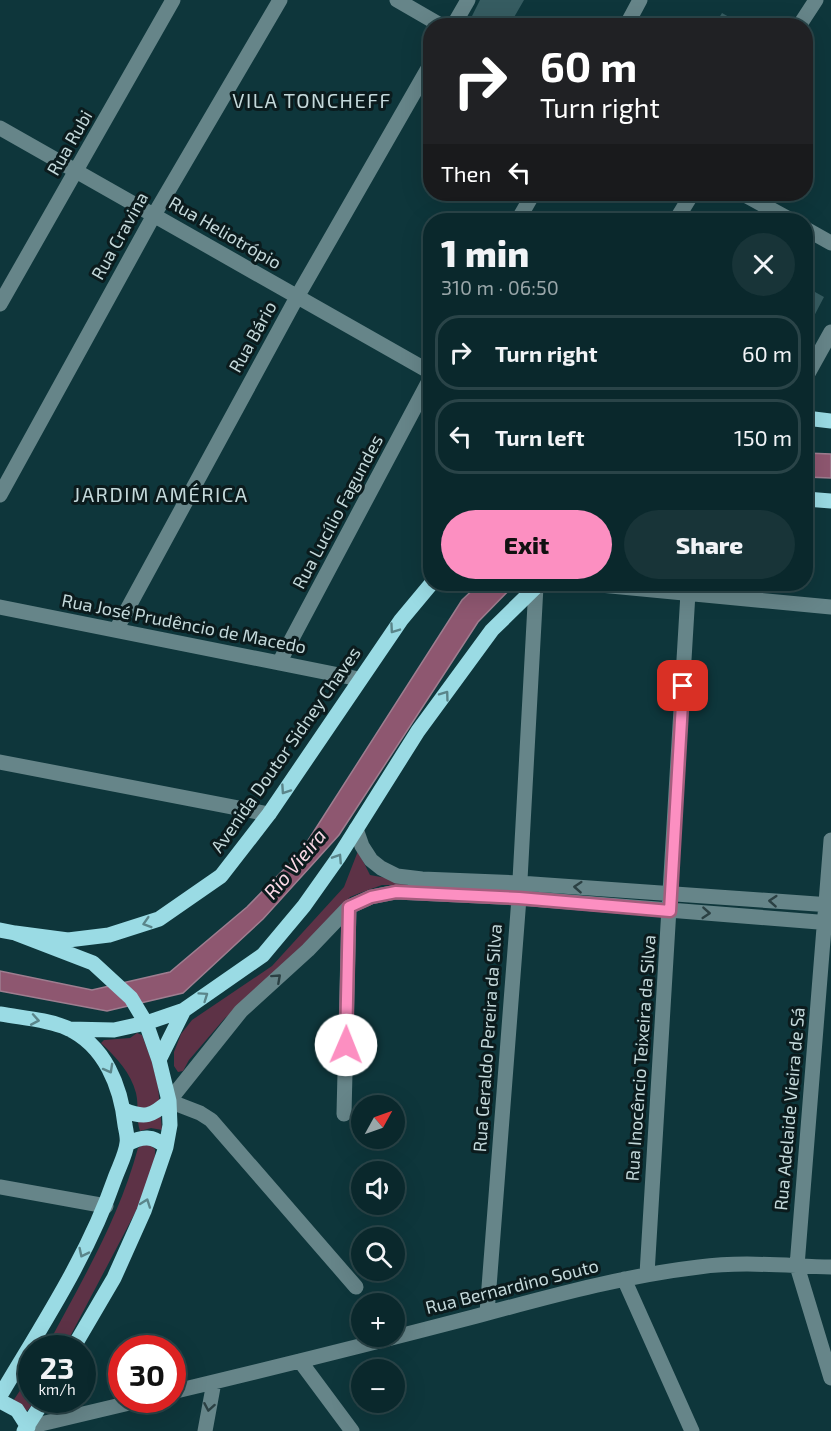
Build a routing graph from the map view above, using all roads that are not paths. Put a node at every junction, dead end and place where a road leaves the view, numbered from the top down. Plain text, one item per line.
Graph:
1 (172, 0) edge
2 (280, 0) edge
3 (397, 0) edge
4 (468, 0) edge
5 (640, 0) edge
6 (816, 0) edge
7 (428, 18) edge
8 (458, 18) edge
9 (630, 18) edge
10 (804, 18) edge
11 (423, 77) edge
12 (0, 128) edge
13 (75, 172) junction
14 (756, 201) edge
15 (778, 213) edge
16 (154, 215) junction
17 (813, 233) edge
18 (831, 243) edge
19 (297, 297) junction
20 (0, 304) edge
21 (831, 332) edge
22 (813, 364) edge
23 (423, 368) edge
24 (423, 392) edge
25 (813, 419) edge
26 (831, 421) edge
27 (0, 495) edge
28 (813, 500) edge
29 (831, 501) edge
30 (425, 591) edge
31 (531, 591) edge
32 (538, 591) edge
33 (666, 591) edge
34 (688, 593) junction
35 (0, 607) edge
36 (831, 608) edge
37 (116, 630) junction
38 (279, 663) junction
39 (359, 679) junction
40 (0, 762) edge
41 (269, 814) junction
42 (356, 829) junction
43 (831, 840) edge
44 (519, 890) junction
45 (671, 894) junction
46 (828, 905) edge
47 (349, 907) junction
48 (670, 911) junction
49 (828, 922) edge
50 (7, 931) edge
51 (184, 1010) junction
52 (0, 1014) edge
53 (146, 1023) junction
54 (69, 1029) junction
55 (159, 1060) junction
56 (169, 1101) junction
57 (124, 1110) junction
58 (344, 1114) dead end
59 (127, 1144) junction
60 (166, 1147) junction
61 (0, 1187) edge
62 (106, 1206) junction
63 (797, 1266) junction
64 (831, 1267) edge
65 (647, 1274) junction
66 (624, 1279) junction
67 (356, 1287) dead end
68 (487, 1313) junction
69 (81, 1335) edge
70 (300, 1361) junction
71 (831, 1378) edge
72 (214, 1382) junction
73 (186, 1389) edge
74 (0, 1396) edge
75 (0, 1401) edge
76 (108, 1408) edge
77 (36, 1413) edge
78 (26, 1429) edge
79 (205, 1431) edge
80 (352, 1431) edge
81 (692, 1431) edge

1 - 13 street, Rua Rubi
2 - 16 street, Rua Cravina
3 - 7 street
4 - 8 street
5 - 9 street
6 - 10 street
11 - 19 street, Rua Bário
12 - 13 street, Rua Heliotrópio
13 - 16 street, Rua Heliotrópio
13 - 20 street, Rua Rubi
14 - 15 street
16 - 19 street, Rua Heliotrópio
16 - 27 street, Rua Cravina
17 - 18 street
19 - 23 street, Rua Heliotrópio
19 - 37 street, Rua Bário
21 - 22 street
24 - 38 street, Rua Lucílio Fagundes
25 - 26 main road
28 - 29 main road
30 -> 39 main road, Avenida Doutor Sidney Chaves
42 -> 31 main road
32 - 44 street, Rua Geraldo Pereira da Silva
33 - 34 street
34 - 36 street
34 - 45 street, Rua Inocêncio Teixeira da Silva
35 - 37 street, Rua José Prudêncio de Macedo
37 - 38 street, Rua José Prudêncio de Macedo
38 - 39 street, Rua José Prudêncio de Macedo
39 -> 41 main road, Avenida Doutor Sidney Chaves
40 - 41 street
41 -> 50 main road, Avenida Doutor Sidney Chaves
42 - 44 street
51 -> 42 main road
43 - 46 street, Rua Adelaide Vieira de Sá
45 -> 44 street
44 - 47 street
44 - 48 street
44 - 68 street, Rua Geraldo Pereira da Silva
46 -> 45 street
45 - 48 street, Rua Inocêncio Teixeira da Silva
46 - 49 street, Rua Adelaide Vieira de Sá
56 -> 47 street
47 - 58 street
48 -> 49 street
48 - 65 street, Rua Inocêncio Teixeira da Silva
49 - 63 street, Rua Adelaide Vieira de Sá
50 - 53 main road
51 - 53 main road
51 - 55 main road
52 -> 54 main road
53 - 54 main road
53 - 55 main road
54 -> 57 main road
55 - 56 main road
56 - 57 main road
56 - 60 main road
56 - 67 street
57 - 59 main road
59 - 60 main road
59 - 62 main road
69 -> 60 main road
61 - 62 street
62 -> 74 main road
63 - 64 street, Rua Bernardino Souto
63 - 65 street, Rua Bernardino Souto
63 - 71 street, Rua Adelaide Vieira de Sá
65 - 66 street, Rua Bernardino Souto
66 - 68 street, Rua Bernardino Souto
66 - 81 street
68 - 70 street, Rua Bernardino Souto
70 - 72 street, Rua Bernardino Souto
70 - 80 street
72 - 73 street, Rua Bernardino Souto
72 -> 79 street
75 - 78 main road
76 - 78 street
77 - 78 main road

